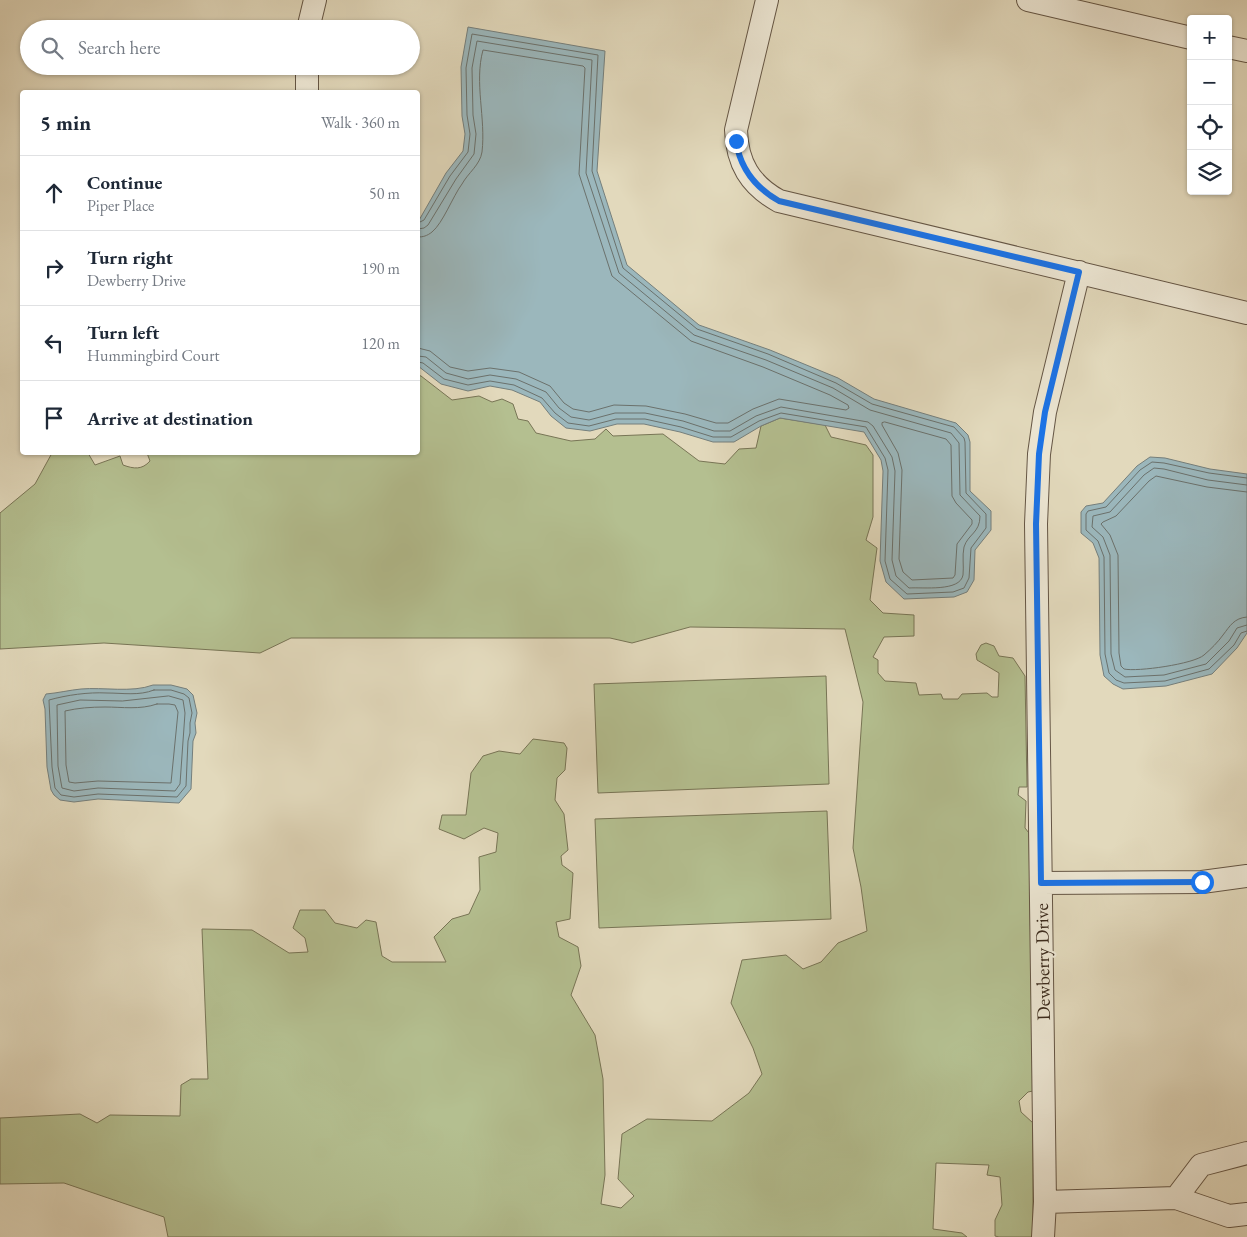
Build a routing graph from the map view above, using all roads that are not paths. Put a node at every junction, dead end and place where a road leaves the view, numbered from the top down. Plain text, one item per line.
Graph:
1 (315, 0) edge
2 (767, 0) edge
3 (1028, 0) edge
4 (310, 20) edge
5 (1187, 37) edge
6 (1232, 48) edge
7 (1247, 51) edge
8 (307, 75) edge
9 (307, 90) edge
10 (1079, 272) junction
11 (1247, 313) edge
12 (1247, 876) edge
13 (1041, 883) junction
14 (1247, 1154) edge
15 (1176, 1198) junction
16 (1045, 1202) junction
17 (1247, 1214) edge
18 (1043, 1237) edge

1 - 4 street
2 - 10 street
3 - 5 street
6 - 7 street
8 - 9 street
10 - 11 street
10 - 13 street, Dewberry Drive
12 - 13 street
13 - 16 street, Dewberry Drive
14 - 15 street
15 - 16 street
15 - 17 street
16 - 18 street, Dewberry Drive

